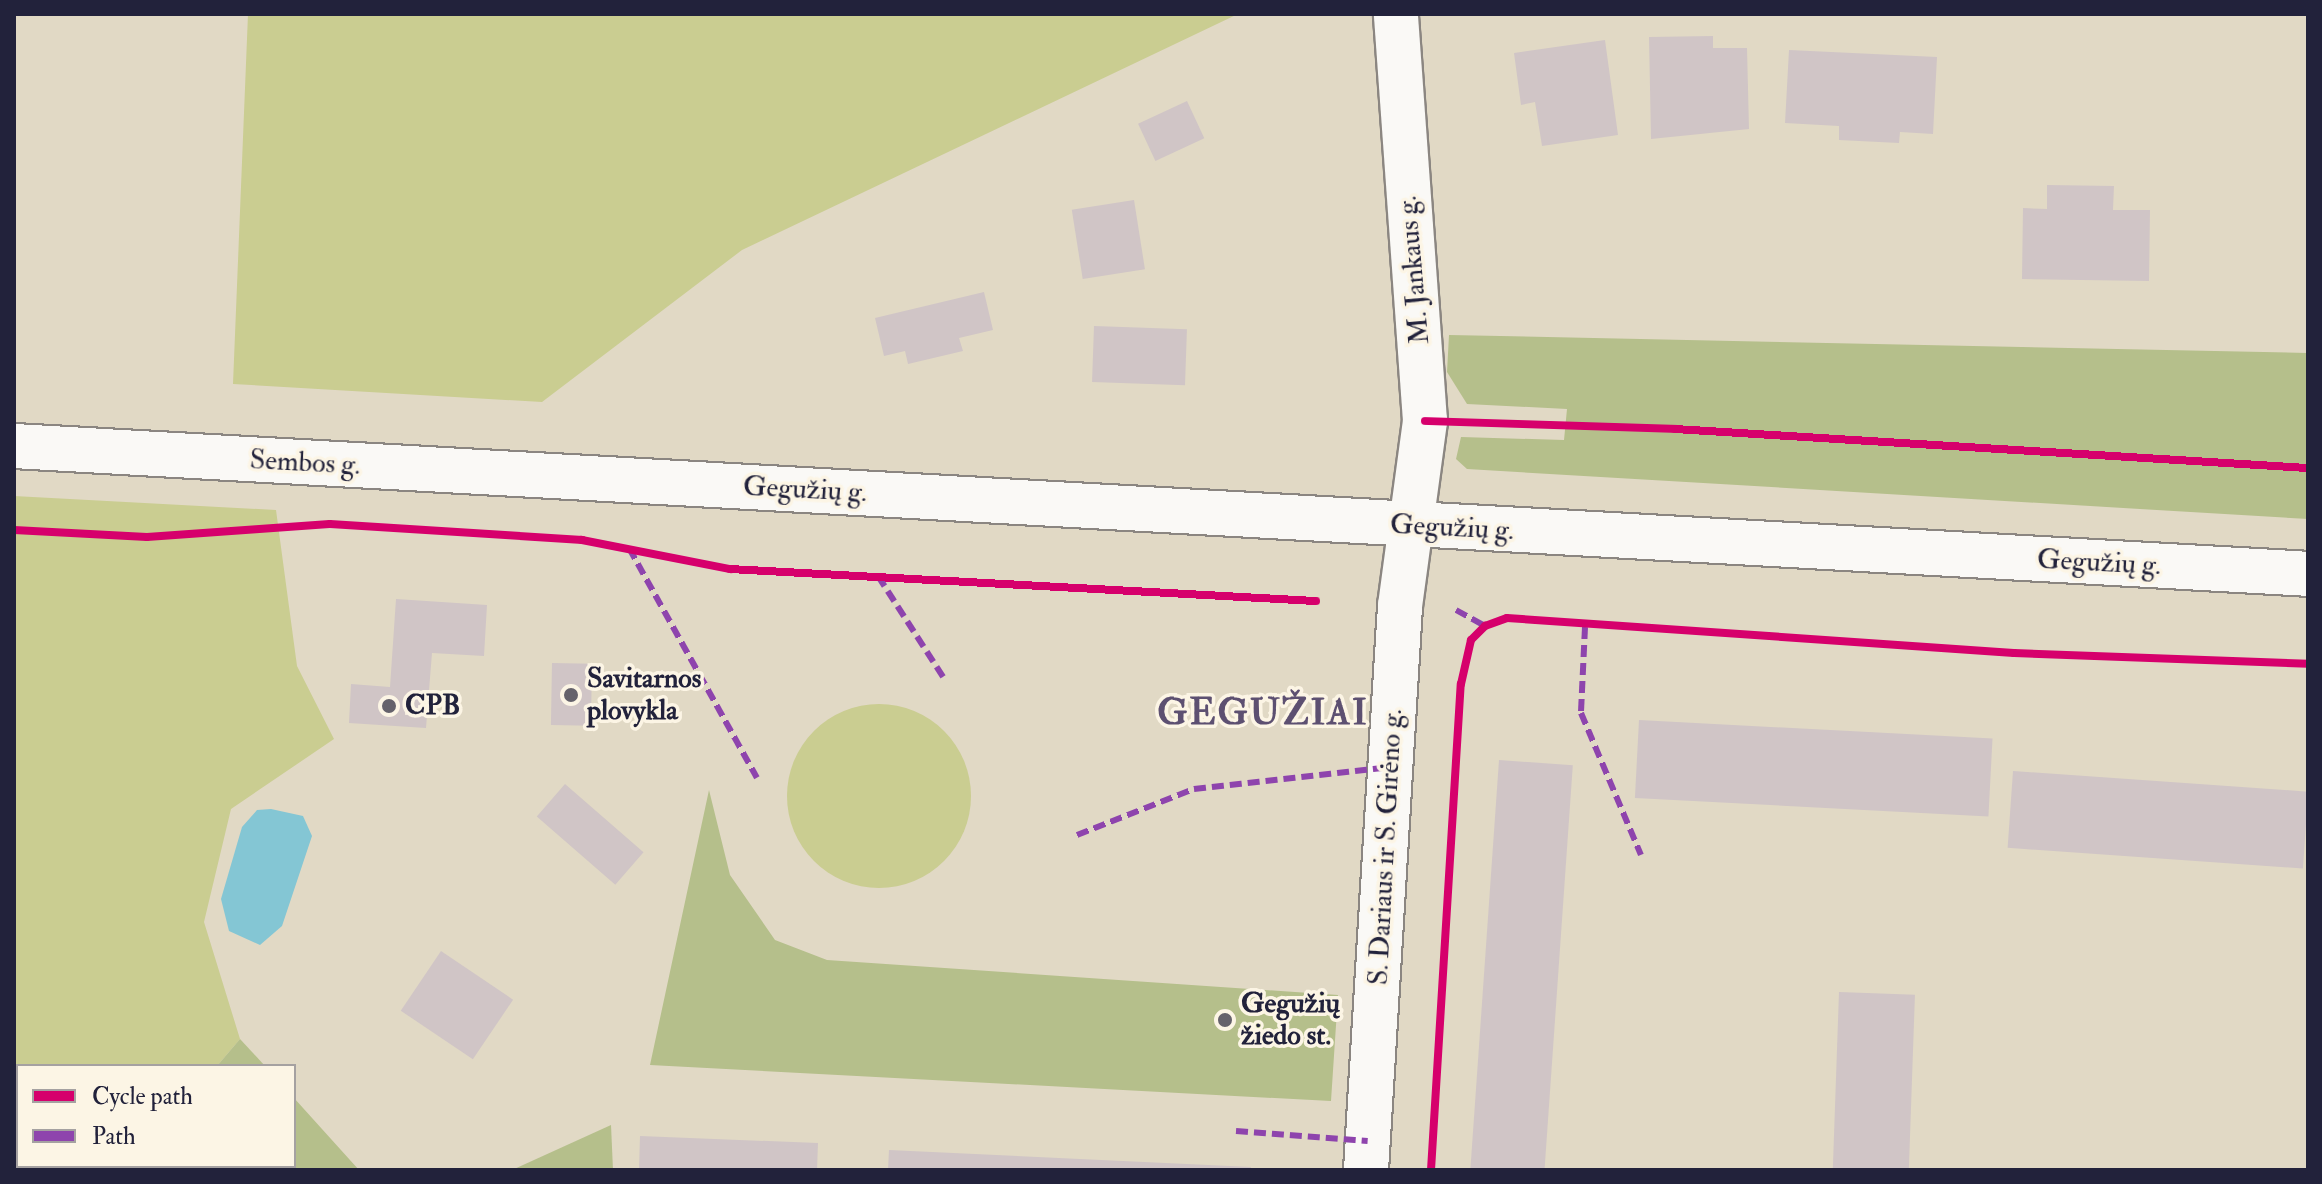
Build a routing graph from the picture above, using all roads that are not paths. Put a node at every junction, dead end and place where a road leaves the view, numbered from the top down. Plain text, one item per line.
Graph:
1 (1396, 14) edge
2 (14, 446) edge
3 (596, 478) joint
4 (1411, 525) junction
5 (2308, 574) edge
6 (1366, 1170) edge

1 - 4 main road, M. Jankaus g.
2 - 3 main road, Sembos g.
3 - 4 main road, Gegužių g.
4 - 5 main road, Gegužių g.
4 - 6 main road, S. Dariaus ir S. Girėno g.

